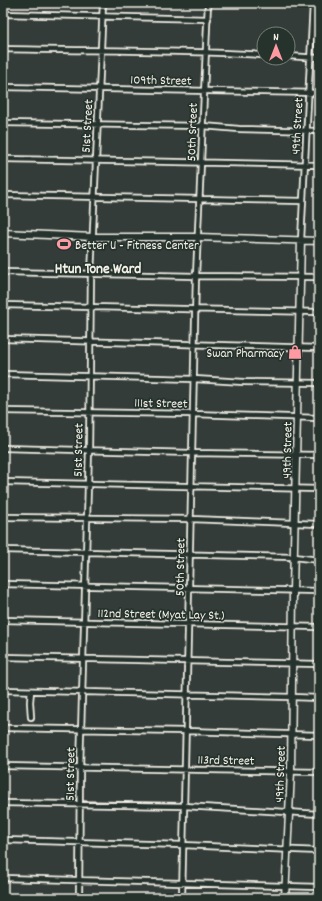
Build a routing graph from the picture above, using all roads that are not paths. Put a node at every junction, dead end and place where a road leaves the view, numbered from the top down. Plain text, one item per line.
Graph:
1 (102, 3) edge
2 (208, 3) edge
3 (313, 3) edge
4 (3, 14) edge
5 (102, 17) junction
6 (208, 19) junction
7 (312, 21) junction
8 (319, 22) edge
9 (3, 49) edge
10 (100, 52) junction
11 (206, 52) junction
12 (256, 55) edge
13 (296, 57) edge
14 (310, 58) junction
15 (319, 58) edge
16 (3, 87) edge
17 (99, 89) junction
18 (204, 91) junction
19 (308, 92) junction
20 (319, 93) edge
21 (3, 123) edge
22 (98, 124) junction
23 (203, 126) junction
24 (307, 131) junction
25 (319, 131) edge
26 (3, 159) edge
27 (96, 160) junction
28 (201, 163) junction
29 (305, 165) junction
30 (319, 165) edge
31 (3, 195) edge
32 (94, 196) junction
33 (199, 200) junction
34 (303, 201) junction
35 (3, 234) edge
36 (93, 237) junction
37 (197, 237) junction
38 (301, 240) junction
39 (319, 241) edge
40 (3, 272) edge
41 (91, 274) junction
42 (196, 276) junction
43 (300, 277) junction
44 (319, 277) edge
45 (3, 306) edge
46 (91, 308) junction
47 (195, 310) junction
48 (300, 312) junction
49 (319, 312) edge
50 (3, 339) edge
51 (90, 342) junction
52 (194, 345) junction
53 (299, 348) junction
54 (319, 348) edge
55 (3, 374) edge
56 (90, 376) junction
57 (194, 379) junction
58 (298, 382) junction
59 (319, 383) edge
60 (3, 411) edge
61 (89, 411) junction
62 (193, 414) junction
63 (298, 417) junction
64 (319, 418) edge
65 (3, 448) edge
66 (89, 450) junction
67 (192, 453) junction
68 (297, 454) junction
69 (319, 455) edge
70 (3, 482) edge
71 (87, 484) junction
72 (191, 487) junction
73 (296, 489) junction
74 (319, 489) edge
75 (3, 517) edge
76 (86, 518) junction
77 (191, 519) junction
78 (295, 524) junction
79 (319, 524) edge
80 (3, 550) edge
81 (86, 553) junction
82 (190, 554) junction
83 (294, 557) junction
84 (319, 560) edge
85 (3, 584) edge
86 (85, 586) junction
87 (189, 589) junction
88 (293, 591) junction
89 (319, 591) edge
90 (3, 620) edge
91 (84, 622) junction
92 (188, 624) junction
93 (293, 625) junction
94 (319, 627) edge
95 (3, 656) edge
96 (83, 657) junction
97 (187, 660) junction
98 (292, 663) junction
99 (319, 664) edge
100 (3, 690) edge
101 (32, 691) junction
102 (83, 693) junction
103 (187, 695) junction
104 (292, 696) junction
105 (319, 698) edge
106 (31, 717) dead end
107 (3, 728) edge
108 (81, 730) junction
109 (186, 731) junction
110 (291, 734) junction
111 (319, 735) edge
112 (3, 766) edge
113 (80, 768) junction
114 (185, 770) junction
115 (291, 771) junction
116 (319, 772) edge
117 (3, 803) edge
118 (80, 804) junction
119 (184, 806) junction
120 (288, 812) junction
121 (319, 814) edge
122 (3, 840) edge
123 (80, 842) junction
124 (183, 845) junction
125 (287, 850) junction
126 (319, 851) edge
127 (3, 878) edge
128 (79, 879) junction
129 (183, 883) junction
130 (286, 887) junction
131 (319, 887) edge
132 (79, 898) edge
133 (182, 898) edge
134 (286, 898) edge

1 - 5 street, 51st Street
2 - 6 street, 50th Srteet
3 - 7 street, 49th Street
4 - 5 street
5 - 6 street
5 - 10 street, 51st Street
6 - 11 street, 50th Srteet
7 - 8 street
7 - 14 street, 49th Street
9 - 10 street
10 - 11 street
10 - 17 street, 51st Street
11 - 12 street
11 - 18 street, 50th Srteet
13 - 14 street
14 - 15 street
14 - 19 street, 49th Street
16 - 17 street, 109th Street
17 - 18 street, 109th Street
17 - 22 street, 51st Street
18 - 19 street, 109th Street
18 - 23 street, 50th Srteet
19 - 20 street, 109th Street
19 - 24 street, 49th Street
21 - 22 street
22 - 23 street
22 - 27 street, 51st Street
23 - 24 street
23 - 28 street, 50th Srteet
24 - 25 street
24 - 29 street, 49th Street
26 - 27 street
27 - 28 street
27 - 32 street, 51st Street
28 - 29 street
28 - 33 street, 50th Srteet
29 - 30 street
29 - 34 street, 49th Street
31 - 32 street
32 - 33 street
32 - 36 street, 51st Street
33 - 34 street
33 - 37 street, 50th Srteet
34 - 38 street, 49th Street
35 - 36 main road
36 - 37 main road
36 - 41 street, 51st Street
37 - 38 main road
37 - 42 street, 50th Street
38 - 39 main road
38 - 43 main road, 49th Street
40 - 41 street
41 - 42 street
41 - 46 street, 51st Street
42 - 43 street
42 - 47 street, 50th Street
43 - 44 street
43 - 48 main road, 49th Street
45 - 46 street
46 - 47 street
46 - 51 street, 51st Street
47 - 48 street
47 - 52 street, 50th Street
48 - 49 street
48 - 53 main road, 49th Street
50 - 51 street
51 - 52 street
51 - 56 street, 51st Street
52 - 53 street
52 - 57 street, 50th Street
53 - 54 street
53 - 58 main road, 49th Street
55 - 56 street
56 - 57 street
56 - 61 street, 51st Street
57 - 58 street
57 - 62 street, 50th Street
58 - 59 street
58 - 63 main road, 49th Street
60 - 61 street, 111st Street
61 - 62 street, 111st Street
61 - 66 street, 51st Street
62 - 63 street, 111st Street
62 - 67 street, 50th Street
63 - 64 street, 111st Street
63 - 68 main road, 49th Street
65 - 66 street
66 - 67 street
66 - 71 street, 51st Street
67 - 68 street
67 - 72 street, 50th Street
68 - 69 street
68 - 73 main road, 49th Street
70 - 71 street
71 - 72 street
71 - 76 street, 51st Street
72 - 73 street
72 - 77 street, 50th Street
73 - 74 street
73 - 78 main road, 49th Street
75 - 76 street
76 - 77 street
76 - 81 street, 51st Street
77 - 78 street
77 - 82 street, 50th Street
78 - 79 street
78 - 83 main road, 49th Street
80 - 81 street
81 - 82 street
81 - 86 street, 51st Street
82 - 83 street
82 - 87 street, 50th Street
83 - 84 street
83 - 88 main road, 49th Street
85 - 86 street
86 - 87 street
86 - 91 street, 51st Street
87 - 88 street
87 - 92 street, 50th Street
88 - 89 street
88 - 93 main road, 49th Street
90 - 91 street, 112nd Street (Myat Lay St.)
91 - 92 street, 112nd Street (Myat Lay St.)
91 - 96 street, 51st Street
92 - 93 street, 112nd Street (Myat Lay St.)
92 - 97 street, 50th Street
93 - 94 street, 112nd Street (Myat Lay St.)
93 - 98 main road, 49th Street
95 - 96 street
96 - 97 street
96 - 102 street, 51st Street
97 - 98 street
97 - 103 street, 50th Street
98 - 99 street
98 - 104 main road, 49th Street
100 - 101 street
101 - 102 street
101 - 106 street
102 - 103 street
102 - 108 street, 51st Street
103 - 104 street
103 - 109 street, 50th Street
104 - 105 street
104 - 110 main road, 49th Street
107 - 108 street
108 - 109 street
108 - 113 street, 51st Street
109 - 110 street
109 - 114 street, 50th Street
110 - 111 street
110 - 115 main road, 49th Street
112 - 113 street, 113rd Street
113 - 114 street, 113rd Street
113 - 118 street, 51st Street
114 - 115 street, 113rd Street
114 - 119 street, 50th Street
115 - 116 street, 113rd Street
115 - 120 main road, 49th Street
117 - 118 street
118 - 119 street
118 - 123 street, 51st Street
119 - 120 street
119 - 124 street, 50th Street
120 - 121 street
120 - 125 main road, 49th Street
122 - 123 street
123 - 124 street
123 - 128 street, 51st Street
124 - 125 street
124 - 129 street, 50th Street
125 - 126 street
125 - 130 main road, 49th Street
127 - 128 street
128 - 129 street
128 - 132 street, 51st Street
129 - 130 street
129 - 133 street, 50th Street
130 - 131 street
130 - 134 main road, 49th Street

